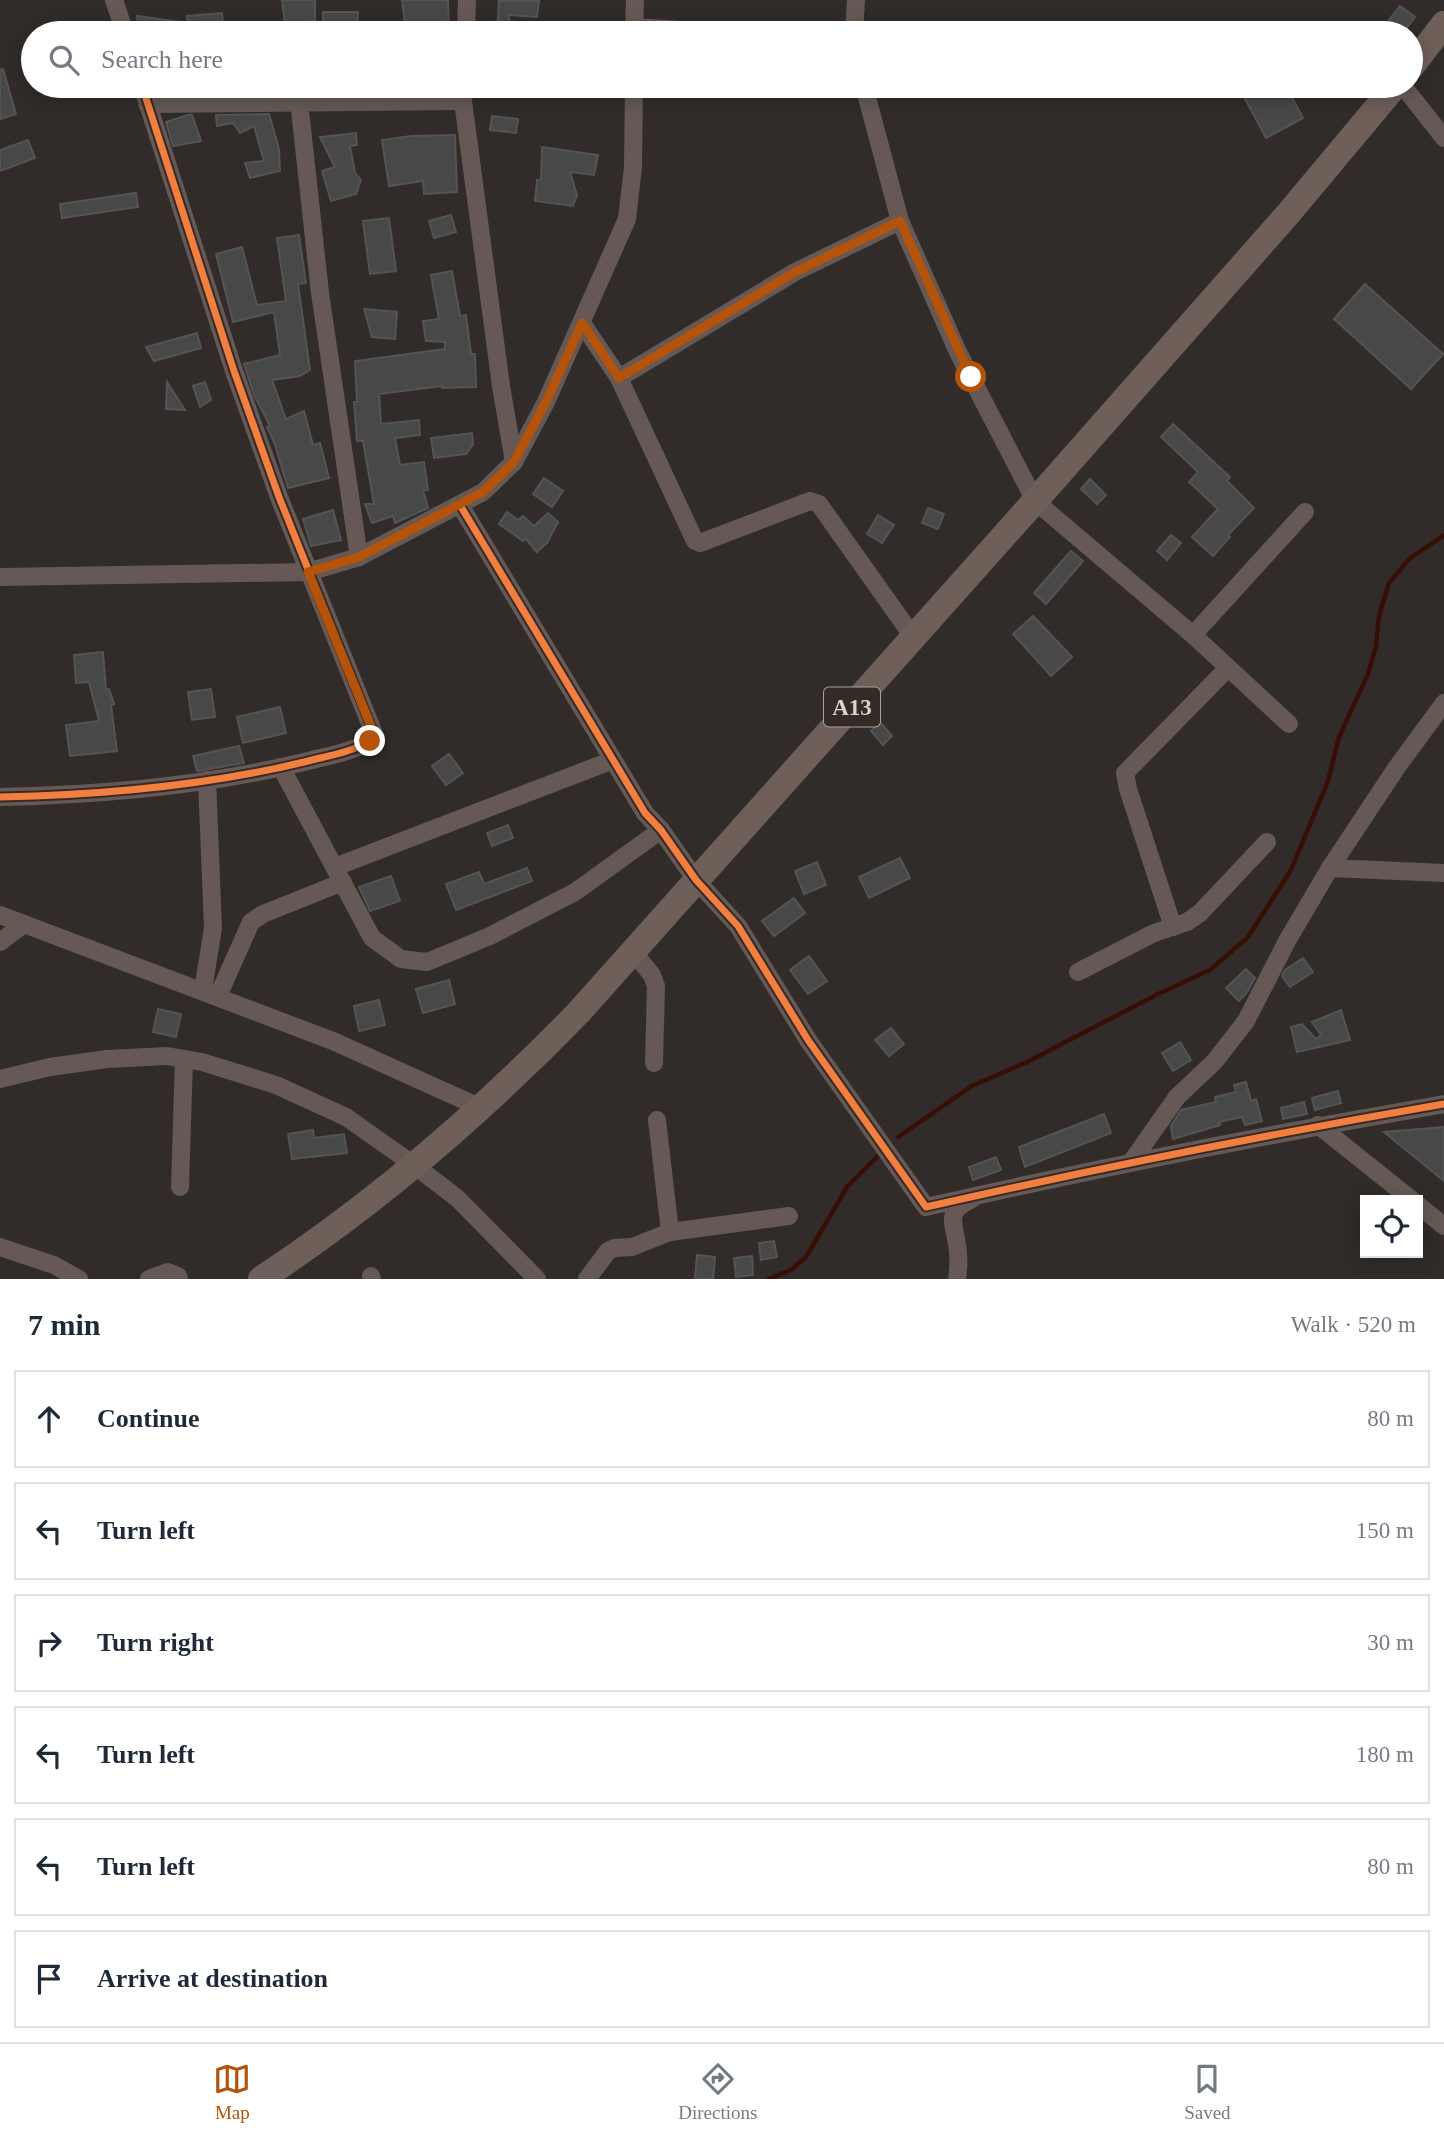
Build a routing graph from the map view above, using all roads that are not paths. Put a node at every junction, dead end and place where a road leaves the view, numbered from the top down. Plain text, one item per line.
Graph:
1 (114, 0) edge
2 (467, 0) edge
3 (635, 0) edge
4 (856, 0) edge
5 (121, 21) edge
6 (466, 21) edge
7 (634, 21) edge
8 (855, 21) edge
9 (1444, 24) edge
10 (1423, 51) edge
11 (145, 98) edge
12 (369, 98) edge
13 (464, 98) edge
14 (634, 98) edge
15 (867, 98) edge
16 (1385, 98) edge
17 (1412, 98) edge
18 (299, 101) junction
19 (147, 104) junction
20 (1444, 138) edge
21 (900, 221) junction
22 (582, 323) junction
23 (619, 378) junction
24 (514, 462) junction
25 (1035, 501) junction
26 (460, 505) junction
27 (1305, 512) dead end
28 (359, 557) junction
29 (308, 572) junction
30 (0, 577) edge
31 (1193, 635) junction
32 (914, 638) junction
33 (1228, 668) junction
34 (1444, 703) edge
35 (1289, 724) dead end
36 (613, 760) junction
37 (282, 767) junction
38 (207, 780) junction
39 (0, 797) edge
40 (661, 830) junction
41 (1267, 842) dead end
42 (1330, 868) junction
43 (1444, 873) edge
44 (339, 874) junction
45 (696, 880) junction
46 (0, 915) edge
47 (24, 924) junction
48 (1173, 928) junction
49 (0, 942) edge
50 (634, 953) junction
51 (1078, 972) dead end
52 (211, 993) junction
53 (184, 1059) junction
54 (654, 1063) dead end
55 (0, 1079) edge
56 (1444, 1104) edge
57 (479, 1107) junction
58 (657, 1120) dead end
59 (1318, 1125) junction
60 (1132, 1161) junction
61 (414, 1165) junction
62 (180, 1187) dead end
63 (981, 1194) junction
64 (1406, 1195) edge
65 (1423, 1209) edge
66 (789, 1216) dead end
67 (1444, 1226) edge
68 (670, 1232) junction
69 (0, 1247) edge
70 (79, 1279) edge
71 (149, 1279) edge
72 (180, 1279) edge
73 (261, 1279) edge
74 (537, 1279) edge
75 (587, 1279) edge
76 (957, 1279) edge

1 - 5 street
2 - 6 street
3 - 7 street
4 - 8 street
9 - 10 highway
11 - 19 street
12 - 18 street
13 - 24 street
14 - 22 street
15 - 21 street
16 - 25 highway, A13
17 - 20 street
18 - 19 street
18 - 28 street
19 - 29 street
21 - 23 street
21 - 25 street
22 - 23 street
22 - 24 street
23 - 32 street
24 - 26 street
25 - 31 street
25 - 32 highway, A13
26 - 28 street
26 - 36 street
27 - 31 street
28 - 29 street
29 - 30 street
29 - 37 street
31 - 33 street
32 - 45 highway, A13
33 - 35 street
33 - 48 street
34 - 42 street
36 - 40 street
36 - 44 street
37 - 38 street
37 - 44 street
38 - 39 street
38 - 52 street
40 - 44 street
40 - 45 street
41 - 48 street
42 - 43 street
42 - 60 street
44 - 52 street
45 - 50 highway, A13
45 - 63 street
46 - 47 street
47 - 49 street
47 - 52 street
48 - 51 street
50 - 54 street
50 - 57 highway, A13
52 - 57 street
53 - 55 street
53 - 61 street
53 - 62 street
56 - 59 street
57 - 61 highway, A13
58 - 68 street
59 - 60 street
59 - 64 street
60 - 63 street
61 - 73 highway, A13
61 - 74 street
63 - 76 street
65 - 67 street
66 - 68 street
68 - 75 street
69 - 70 street
71 - 72 street

